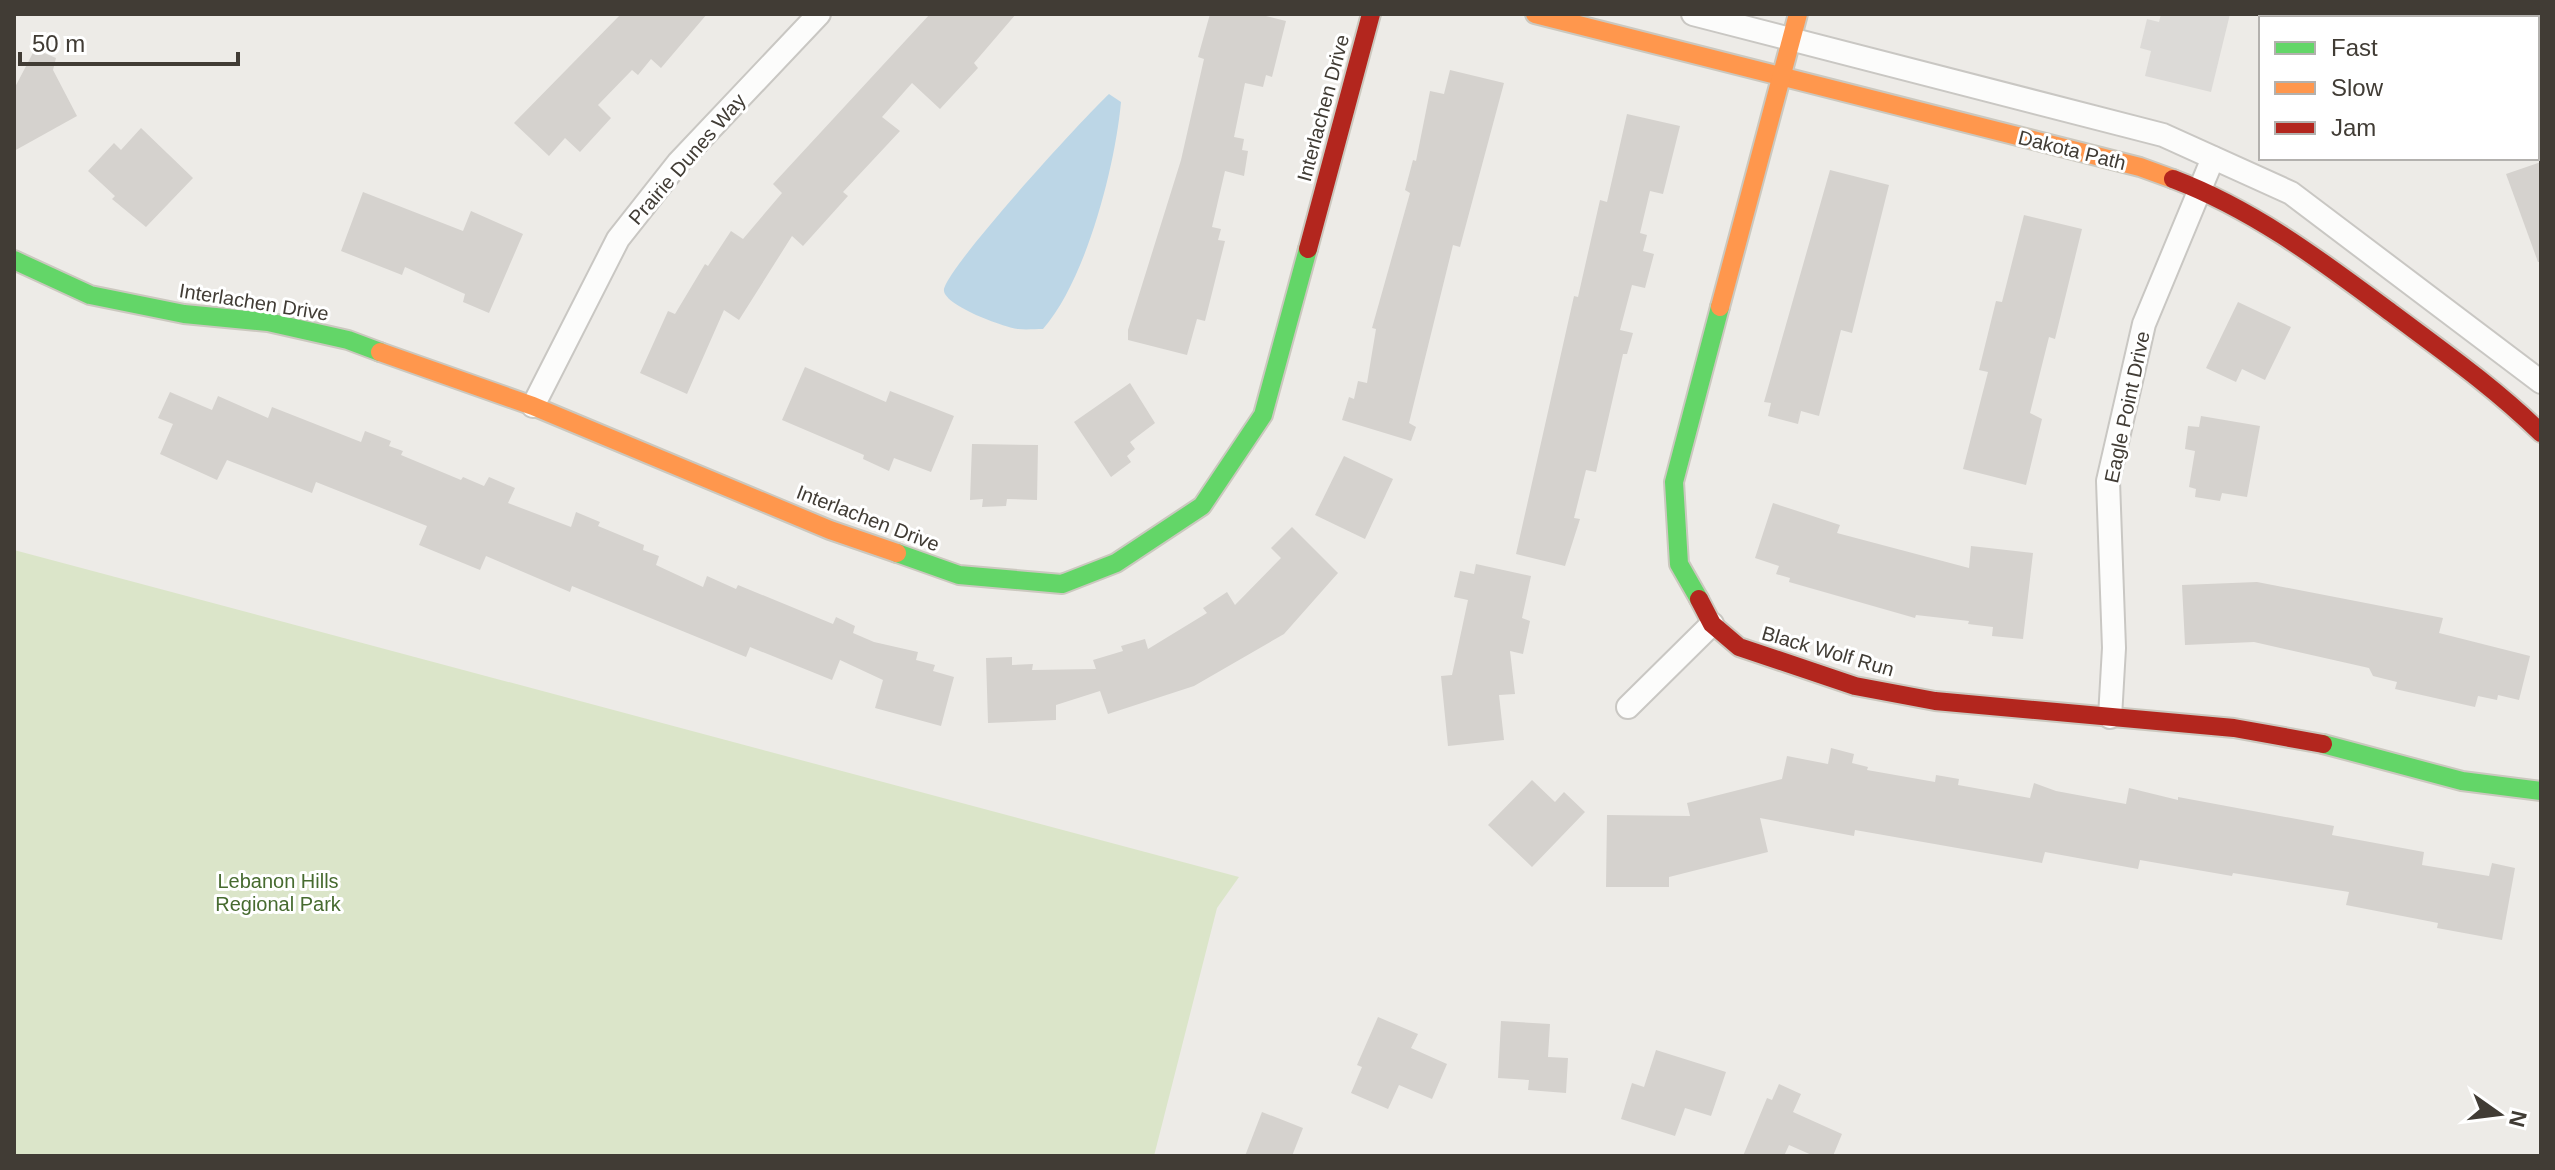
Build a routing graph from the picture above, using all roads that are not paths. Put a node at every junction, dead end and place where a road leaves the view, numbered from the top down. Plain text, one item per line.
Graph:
1 (819, 14) edge
2 (1371, 14) edge
3 (1535, 14) edge
4 (1693, 14) edge
5 (1798, 14) edge
6 (1792, 39) junction
7 (1782, 77) junction
8 (2213, 158) junction
9 (2199, 189) junction
10 (14, 260) edge
11 (2541, 382) edge
12 (533, 406) junction
13 (2541, 433) edge
14 (1712, 624) junction
15 (1628, 707) dead end
16 (2110, 717) junction
17 (2541, 791) edge

1 - 12 street, Prairie Dunes Way
2 - 12 street, Interlachen Drive
3 - 7 street, Dakota Path
4 - 6 street, Dakota Path
5 - 6 street, Black Wolf Run
6 - 7 street, Black Wolf Run
6 - 8 street, Dakota Path
7 - 9 street, Dakota Path
7 - 14 street, Black Wolf Run
8 - 9 street, Eagle Point Drive
8 - 11 street, Dakota Path
9 - 13 street, Dakota Path
9 - 16 street, Eagle Point Drive
10 - 12 street, Interlachen Drive
14 - 15 street
14 - 16 street, Black Wolf Run
16 - 17 street, Black Wolf Run

